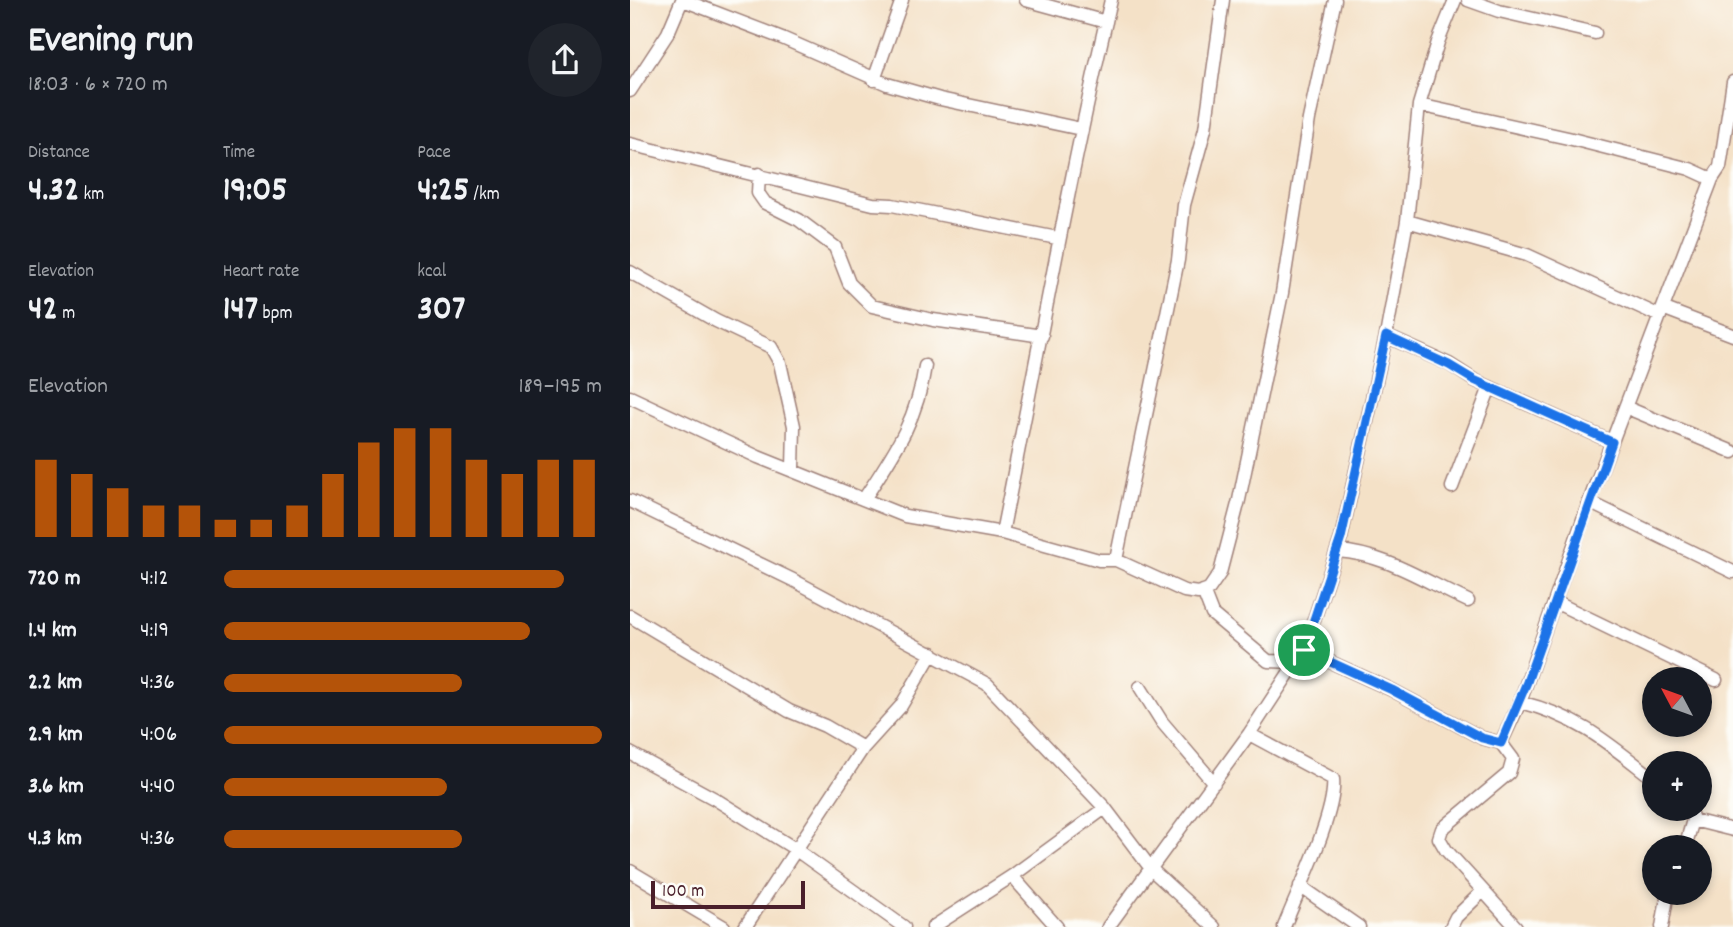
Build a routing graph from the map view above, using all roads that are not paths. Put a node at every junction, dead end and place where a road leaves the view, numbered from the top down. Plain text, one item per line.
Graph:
1 (682, 0) edge
2 (902, 0) edge
3 (1026, 0) edge
4 (1111, 0) edge
5 (1223, 0) edge
6 (1335, 0) edge
7 (1455, 0) edge
8 (1468, 0) edge
9 (1106, 22) junction
10 (1595, 33) dead end
11 (874, 80) junction
12 (1733, 82) edge
13 (630, 91) edge
14 (1419, 105) junction
15 (1081, 129) junction
16 (630, 144) edge
17 (1727, 169) edge
18 (759, 174) junction
19 (1712, 179) junction
20 (1408, 221) junction
21 (1057, 238) junction
22 (630, 272) edge
23 (1662, 312) junction
24 (1733, 335) edge
25 (1042, 336) junction
26 (1386, 336) junction
27 (925, 366) dead end
28 (1490, 387) junction
29 (630, 397) edge
30 (1626, 407) junction
31 (1612, 442) junction
32 (1733, 452) edge
33 (793, 469) junction
34 (1452, 487) dead end
35 (864, 499) junction
36 (630, 501) edge
37 (1589, 502) junction
38 (1002, 533) junction
39 (1337, 551) junction
40 (1116, 560) junction
41 (1733, 572) edge
42 (1203, 592) junction
43 (1468, 601) dead end
44 (1555, 602) junction
45 (630, 616) edge
46 (1304, 650) junction
47 (932, 653) junction
48 (1296, 662) junction
49 (1716, 680) dead end
50 (1140, 687) dead end
51 (1520, 702) junction
52 (1249, 734) junction
53 (1501, 743) junction
54 (863, 748) junction
55 (630, 753) edge
56 (1642, 770) edge
57 (1214, 783) junction
58 (1105, 808) junction
59 (1709, 821) edge
60 (1733, 830) edge
61 (797, 852) junction
62 (1152, 870) junction
63 (630, 871) edge
64 (1012, 876) junction
65 (1300, 886) junction
66 (1483, 891) junction
67 (1666, 905) edge
68 (724, 927) edge
69 (745, 927) edge
70 (904, 927) edge
71 (933, 927) edge
72 (1057, 927) edge
73 (1108, 927) edge
74 (1214, 927) edge
75 (1284, 927) edge
76 (1359, 927) edge
77 (1451, 927) edge
78 (1516, 927) edge
79 (1662, 927) edge

1 - 11 street
1 - 13 street
2 - 11 street
3 - 9 street
4 - 9 street
5 - 40 street
6 - 42 street
7 - 14 street
8 - 10 street
9 - 15 street
11 - 15 street
12 - 17 street
14 - 19 street
14 - 20 street
15 - 21 street
16 - 18 street
17 - 19 street
18 - 21 street
18 - 25 street
19 - 23 street
20 - 23 street
20 - 26 street
21 - 25 street
22 - 33 street
23 - 24 street
23 - 30 street
25 - 38 street
26 - 28 street
26 - 39 street
27 - 35 street
28 - 31 street
28 - 34 street
29 - 33 street
30 - 31 street
30 - 32 street
31 - 37 street
33 - 35 street
35 - 38 street
36 - 47 street
37 - 41 street
37 - 44 street
38 - 40 street
39 - 43 street
39 - 46 street
40 - 42 street
42 - 48 street
44 - 49 street
44 - 51 street
45 - 54 street
46 - 48 street
46 - 53 street
47 - 54 street
47 - 58 street
48 - 52 street
50 - 57 street
51 - 53 street
51 - 56 street
52 - 57 street
52 - 65 street
53 - 66 street
54 - 61 street
55 - 61 street
57 - 62 street
58 - 62 street
58 - 64 street
59 - 60 street
61 - 69 street
61 - 70 street
62 - 73 street
62 - 74 street
63 - 68 street
64 - 71 street
64 - 72 street
65 - 75 street
65 - 76 street
66 - 77 street
66 - 78 street
67 - 79 street

